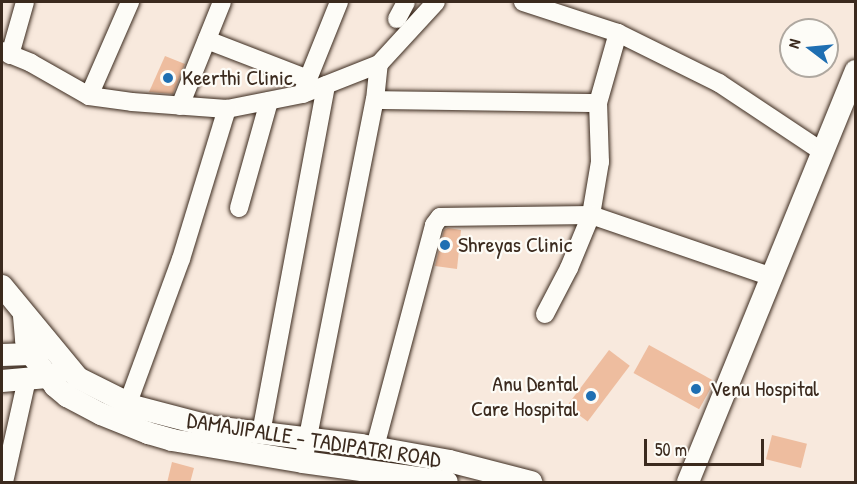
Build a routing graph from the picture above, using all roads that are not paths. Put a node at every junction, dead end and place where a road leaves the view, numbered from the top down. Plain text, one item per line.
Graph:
1 (25, 2) edge
2 (130, 2) edge
3 (222, 2) edge
4 (339, 2) edge
5 (406, 2) edge
6 (436, 2) edge
7 (523, 2) edge
8 (397, 19) dead end
9 (618, 33) junction
10 (207, 40) junction
11 (6, 53) edge
12 (379, 64) junction
13 (855, 71) edge
14 (326, 85) junction
15 (305, 86) junction
16 (89, 96) junction
17 (269, 100) junction
18 (375, 100) junction
19 (598, 103) junction
20 (180, 106) junction
21 (227, 109) junction
22 (823, 152) junction
23 (239, 208) dead end
24 (591, 215) junction
25 (772, 277) junction
26 (2, 286) edge
27 (545, 314) dead end
28 (41, 350) junction
29 (2, 356) edge
30 (69, 369) junction
31 (37, 378) junction
32 (2, 381) edge
33 (128, 404) junction
34 (261, 433) junction
35 (307, 438) junction
36 (375, 447) junction
37 (303, 462) junction
38 (352, 476) edge
39 (4, 483) edge
40 (447, 483) edge
41 (531, 483) edge
42 (688, 483) edge

1 - 11 street
2 - 16 street
3 - 10 street
4 - 15 street
5 - 8 street
6 - 12 street
7 - 9 street
9 - 19 street
9 - 22 street
10 - 15 street
10 - 20 street
11 - 16 street
12 - 14 street
12 - 18 street
13 - 22 main road
14 - 15 street
14 - 34 street
15 - 17 street
16 - 20 street
17 - 21 street
17 - 23 street
18 - 19 street
18 - 35 street
19 - 24 street
20 - 21 street
21 - 33 street
22 - 25 main road
24 - 25 street
24 - 27 street
24 - 36 street
25 - 42 main road
26 - 28 main road, DAMAJIPALLE - TADIPATRI ROAD
28 - 29 main road
28 - 30 main road, DAMAJIPALLE - TADIPATRI ROAD
28 - 31 main road, DAMAJIPALLE - TADIPATRI ROAD
30 - 31 main road
30 - 33 main road, DAMAJIPALLE - TADIPATRI ROAD
31 - 32 main road
31 - 37 main road, DAMAJIPALLE - TADIPATRI ROAD
31 - 39 street
33 - 34 main road, DAMAJIPALLE - TADIPATRI ROAD
34 - 35 main road, DAMAJIPALLE - TADIPATRI ROAD
35 - 36 main road, DAMAJIPALLE - TADIPATRI ROAD
35 - 37 street
36 - 41 main road, DAMAJIPALLE - TADIPATRI ROAD
37 - 38 main road, DAMAJIPALLE - TADIPATRI ROAD
38 - 40 main road, DAMAJIPALLE - TADIPATRI ROAD

